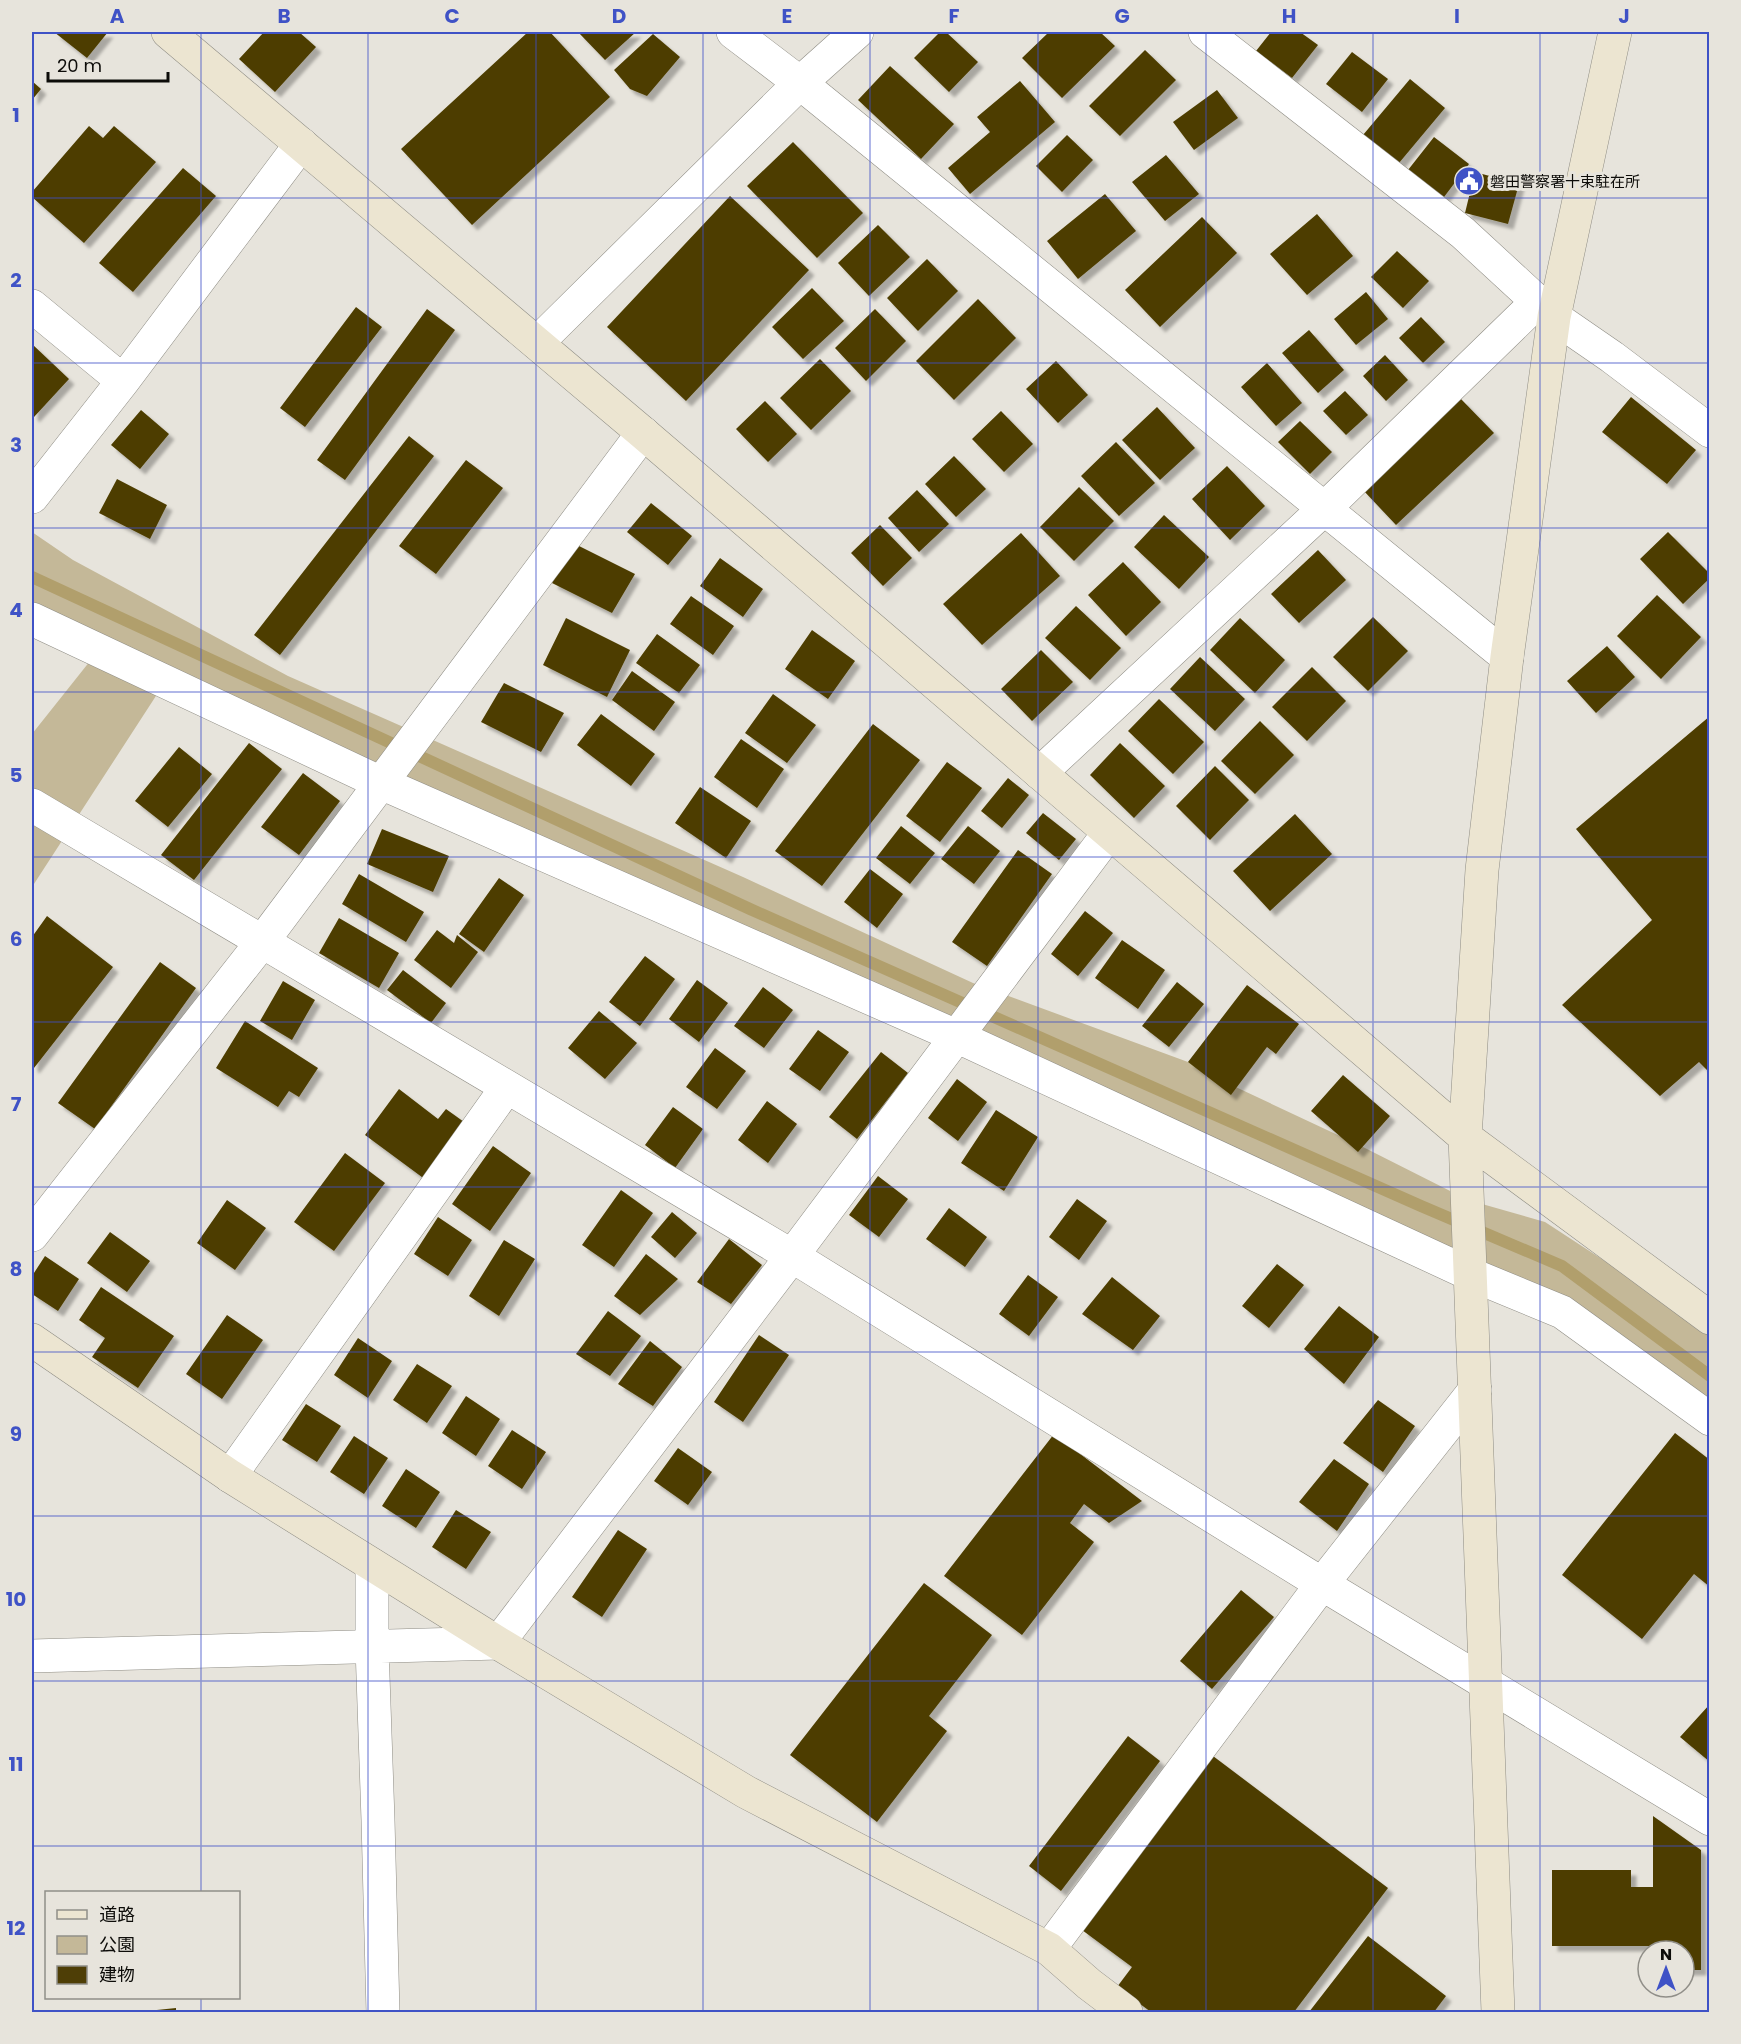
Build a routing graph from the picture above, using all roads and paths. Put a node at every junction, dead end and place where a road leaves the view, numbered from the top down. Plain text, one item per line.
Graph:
1 (168, 32) edge
2 (733, 32) edge
3 (857, 32) edge
4 (1205, 32) edge
5 (1615, 32) edge
6 (800, 83) junction
7 (301, 144) junction
8 (32, 306) edge
9 (1546, 310) junction
10 (537, 343) junction
11 (123, 381) junction
12 (1710, 431) edge
13 (643, 433) junction
14 (32, 497) edge
15 (1324, 509) junction
16 (32, 620) edge
17 (1507, 657) junction
18 (1040, 773) junction
19 (381, 783) junction
20 (32, 806) edge
21 (1109, 832) junction
22 (262, 942) junction
23 (956, 1036) junction
24 (507, 1088) junction
25 (1465, 1137) junction
26 (32, 1234) edge
27 (792, 1256) junction
28 (1470, 1274) junction
29 (1710, 1318) edge
30 (32, 1340) edge
31 (1475, 1390) junction
32 (1710, 1419) edge
33 (230, 1476) junction
34 (372, 1565) junction
35 (1322, 1584) junction
36 (498, 1643) junction
37 (372, 1647) junction
38 (32, 1656) edge
39 (1486, 1684) junction
40 (1710, 1819) edge
41 (1049, 1949) junction
42 (382, 2013) edge
43 (1126, 2013) edge
44 (1498, 2013) edge

1 - 7 street
2 - 6 street
3 - 6 street
4 - 9 street
5 - 9 street
6 - 10 street
6 - 15 street
7 - 10 street
7 - 11 street
8 - 11 street
9 - 12 street
9 - 15 street
9 - 17 street
10 - 13 street
11 - 14 street
13 - 18 street
13 - 19 street
15 - 17 street
15 - 18 street
16 - 19 street
17 - 25 street
18 - 21 street
19 - 22 street
19 - 23 street
20 - 22 street
21 - 23 street
21 - 25 street
22 - 24 street
22 - 26 street
23 - 27 street
23 - 28 street
24 - 27 street
24 - 33 street
25 - 28 street
25 - 29 street
27 - 35 street
27 - 36 street
28 - 31 street
28 - 32 street
30 - 33 street
31 - 35 street
31 - 39 street
33 - 34 street
34 - 36 street
34 - 37 street
35 - 39 street
35 - 41 street
36 - 37 street
36 - 41 street
37 - 38 street
37 - 42 street
39 - 40 street
39 - 44 street
41 - 43 street

